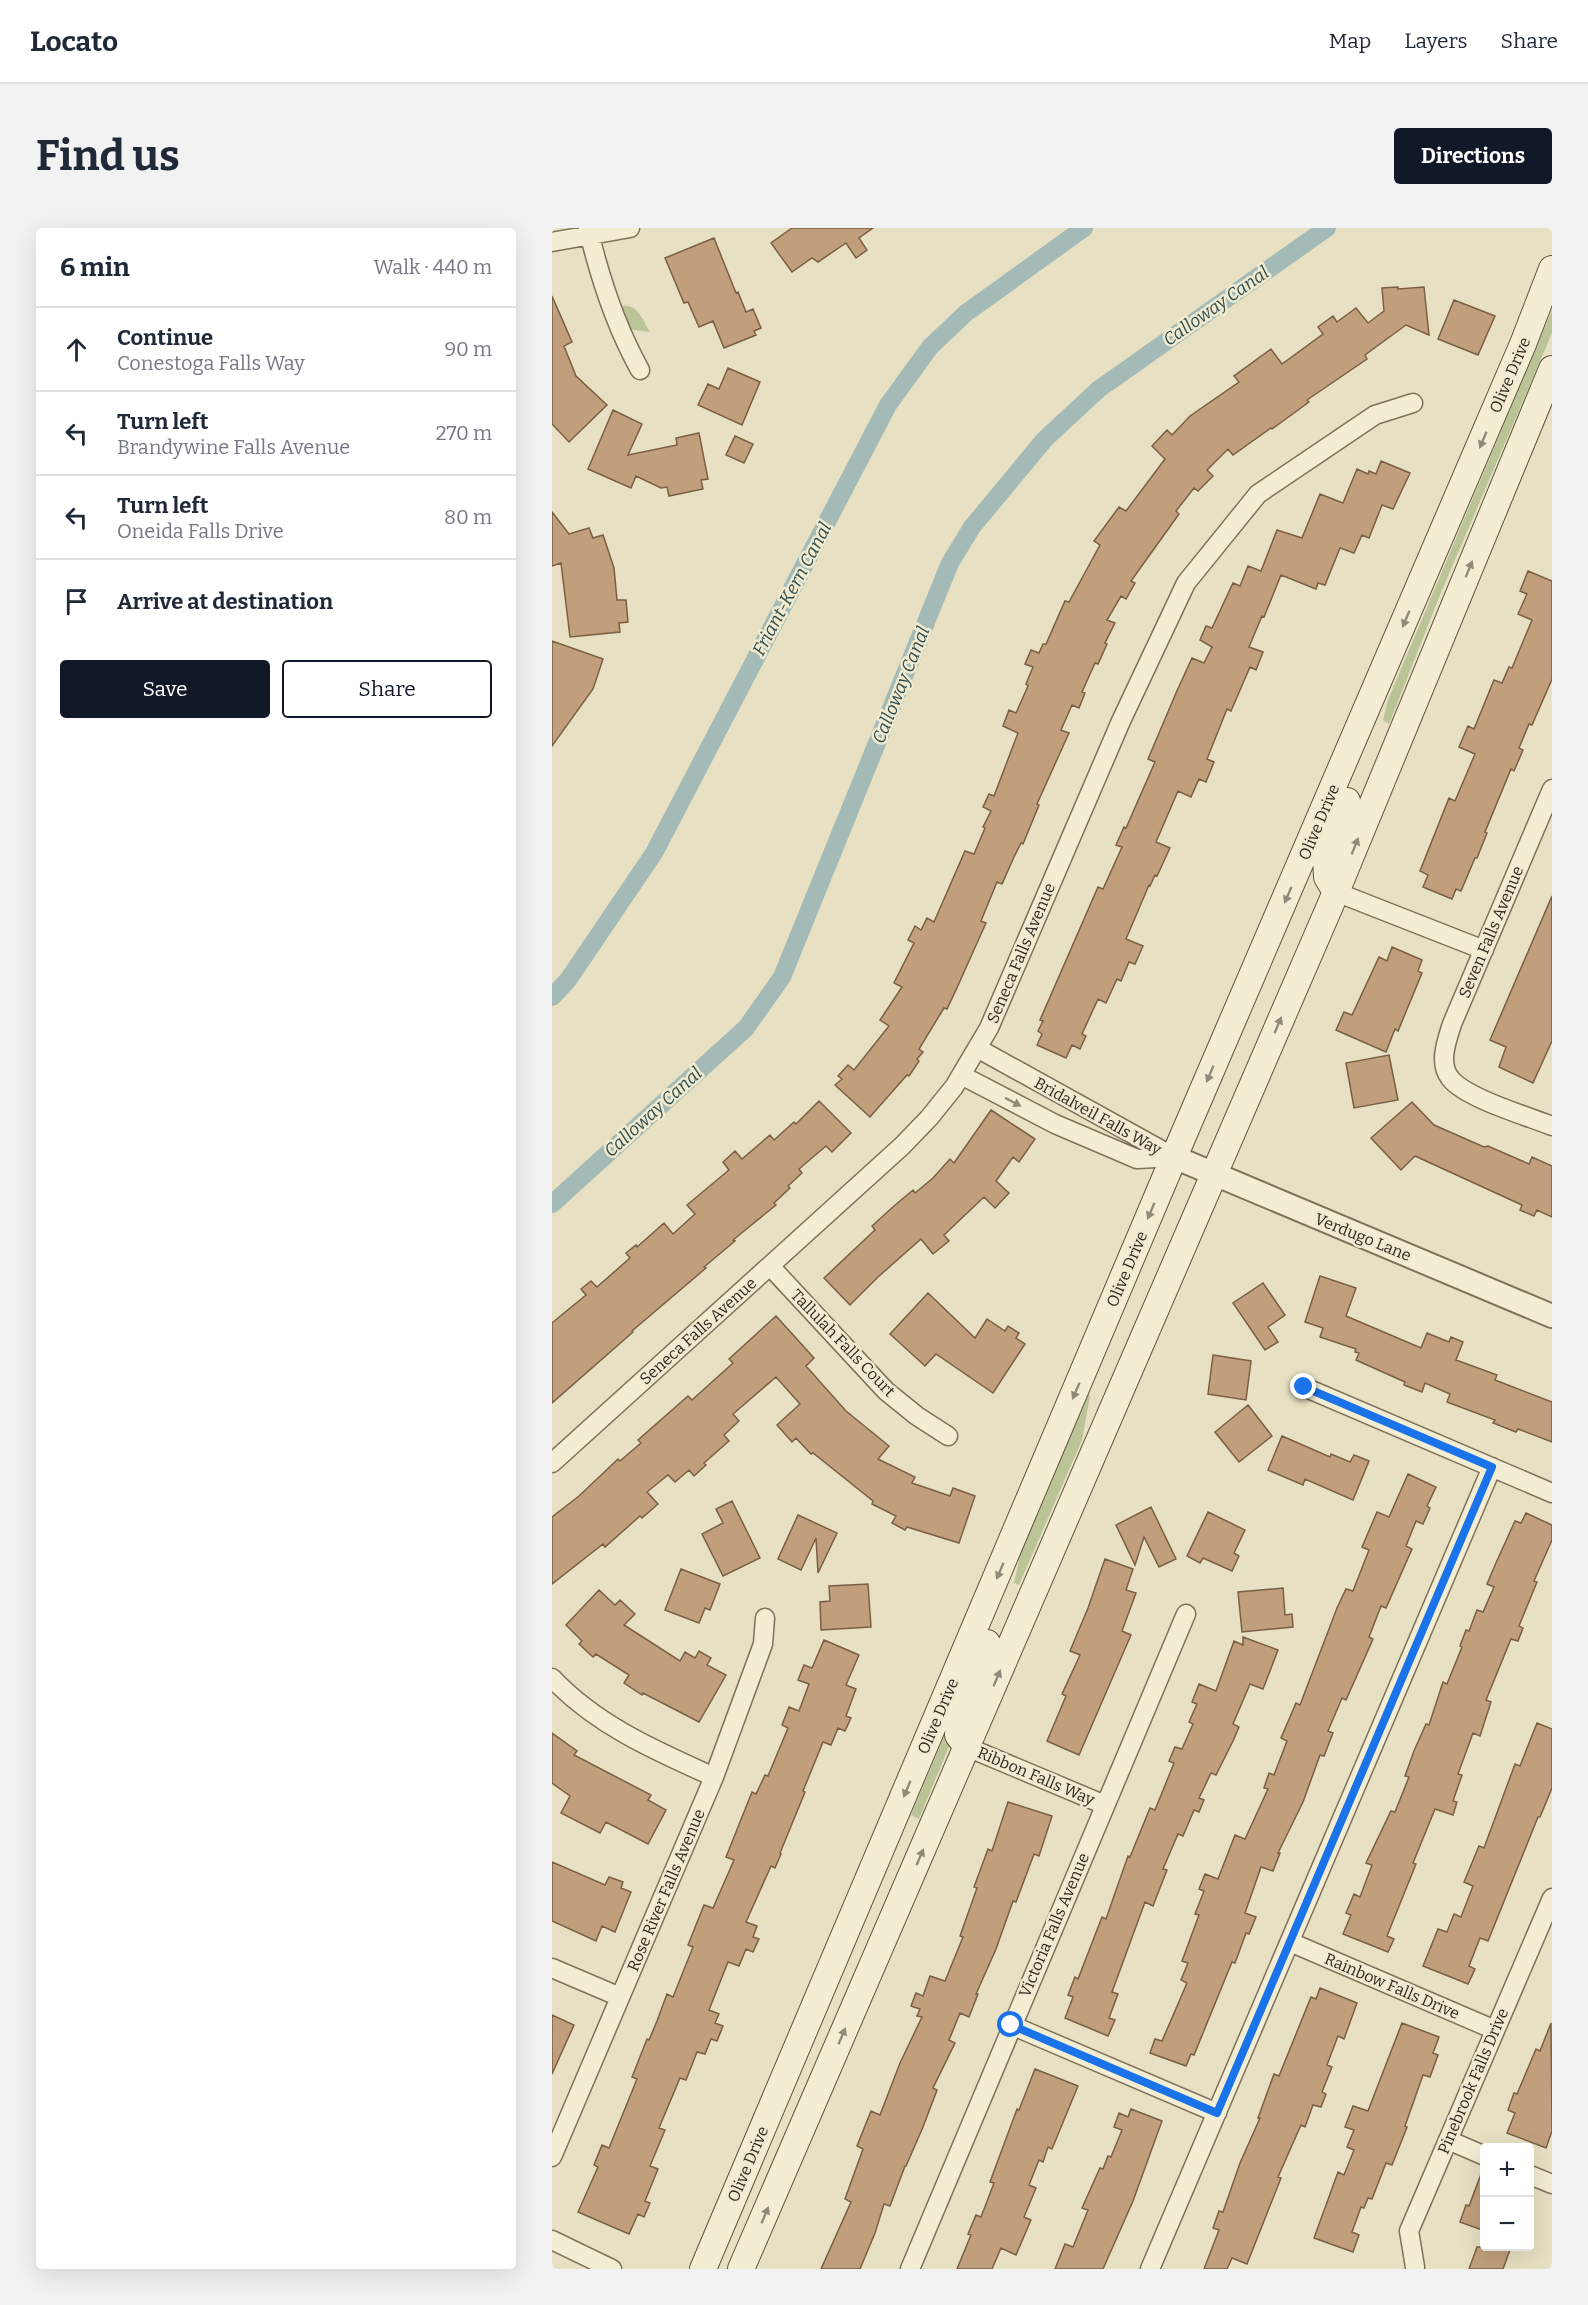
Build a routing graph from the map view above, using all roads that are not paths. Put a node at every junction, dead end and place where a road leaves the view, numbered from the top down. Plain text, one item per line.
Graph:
1 (630, 228) edge
2 (589, 232) edge
3 (552, 242) edge
4 (1552, 269) edge
5 (1552, 369) edge
6 (640, 370) dead end
7 (1413, 403) dead end
8 (1361, 725) junction
9 (1552, 789) edge
10 (1336, 892) junction
11 (1484, 950) junction
12 (977, 1048) junction
13 (961, 1075) junction
14 (1552, 1126) edge
15 (1174, 1157) junction
16 (1213, 1175) junction
17 (770, 1266) junction
18 (1552, 1316) edge
19 (1304, 1387) dead end
20 (948, 1436) dead end
21 (552, 1463) edge
22 (1492, 1467) junction
23 (1552, 1493) edge
24 (985, 1605) junction
25 (1186, 1614) dead end
26 (765, 1618) dead end
27 (552, 1678) edge
28 (967, 1748) junction
29 (714, 1777) junction
30 (1105, 1805) junction
31 (1550, 1908) edge
32 (1290, 1942) junction
33 (552, 1968) edge
34 (620, 1997) junction
35 (1011, 2025) junction
36 (1495, 2030) junction
37 (1217, 2113) junction
38 (1448, 2140) junction
39 (1480, 2154) edge
40 (552, 2157) edge
41 (1534, 2177) edge
42 (1552, 2184) edge
43 (552, 2240) edge
44 (1415, 2267) dead end
45 (612, 2269) edge
46 (704, 2269) edge
47 (741, 2269) edge
48 (910, 2269) edge
49 (1150, 2269) edge

1 - 2 street
2 - 3 street
2 - 6 street
4 -> 8 main road, Olive Drive
10 -> 5 main road
7 - 12 street, Seneca Falls Avenue
8 - 10 main road
8 -> 15 main road, Olive Drive
9 - 11 street, Seven Falls Avenue
10 - 11 street
16 -> 10 main road
11 - 14 street, Seven Falls Avenue
12 - 13 street, Seneca Falls Avenue
12 - 15 street, Bridalveil Falls Way
13 -> 15 street, Bridalveil Falls Way
13 - 17 street, Seneca Falls Avenue
15 - 16 street, Verdugo Lane
15 -> 24 main road, Olive Drive
16 - 18 street, Verdugo Lane
28 -> 16 main road
17 - 20 street, Tallulah Falls Court
17 - 21 street, Seneca Falls Avenue
19 - 22 street
22 - 23 street
22 - 32 street
24 - 28 main road
24 -> 46 main road, Olive Drive
25 - 30 street, Victoria Falls Avenue
26 - 29 street, Rose River Falls Avenue
27 - 29 street
28 - 30 street, Ribbon Falls Way
47 -> 28 main road
29 - 34 street, Rose River Falls Avenue
30 - 35 street, Victoria Falls Avenue
31 - 36 street, Pinebrook Falls Drive
32 - 36 street, Rainbow Falls Drive
32 - 37 street
33 - 34 street
34 - 40 street, Rose River Falls Avenue
35 - 37 street
35 - 48 street, Victoria Falls Avenue
36 - 38 street, Pinebrook Falls Drive
37 - 49 street
38 - 39 street
38 - 44 street, Pinebrook Falls Drive
41 - 42 street
43 - 45 street

